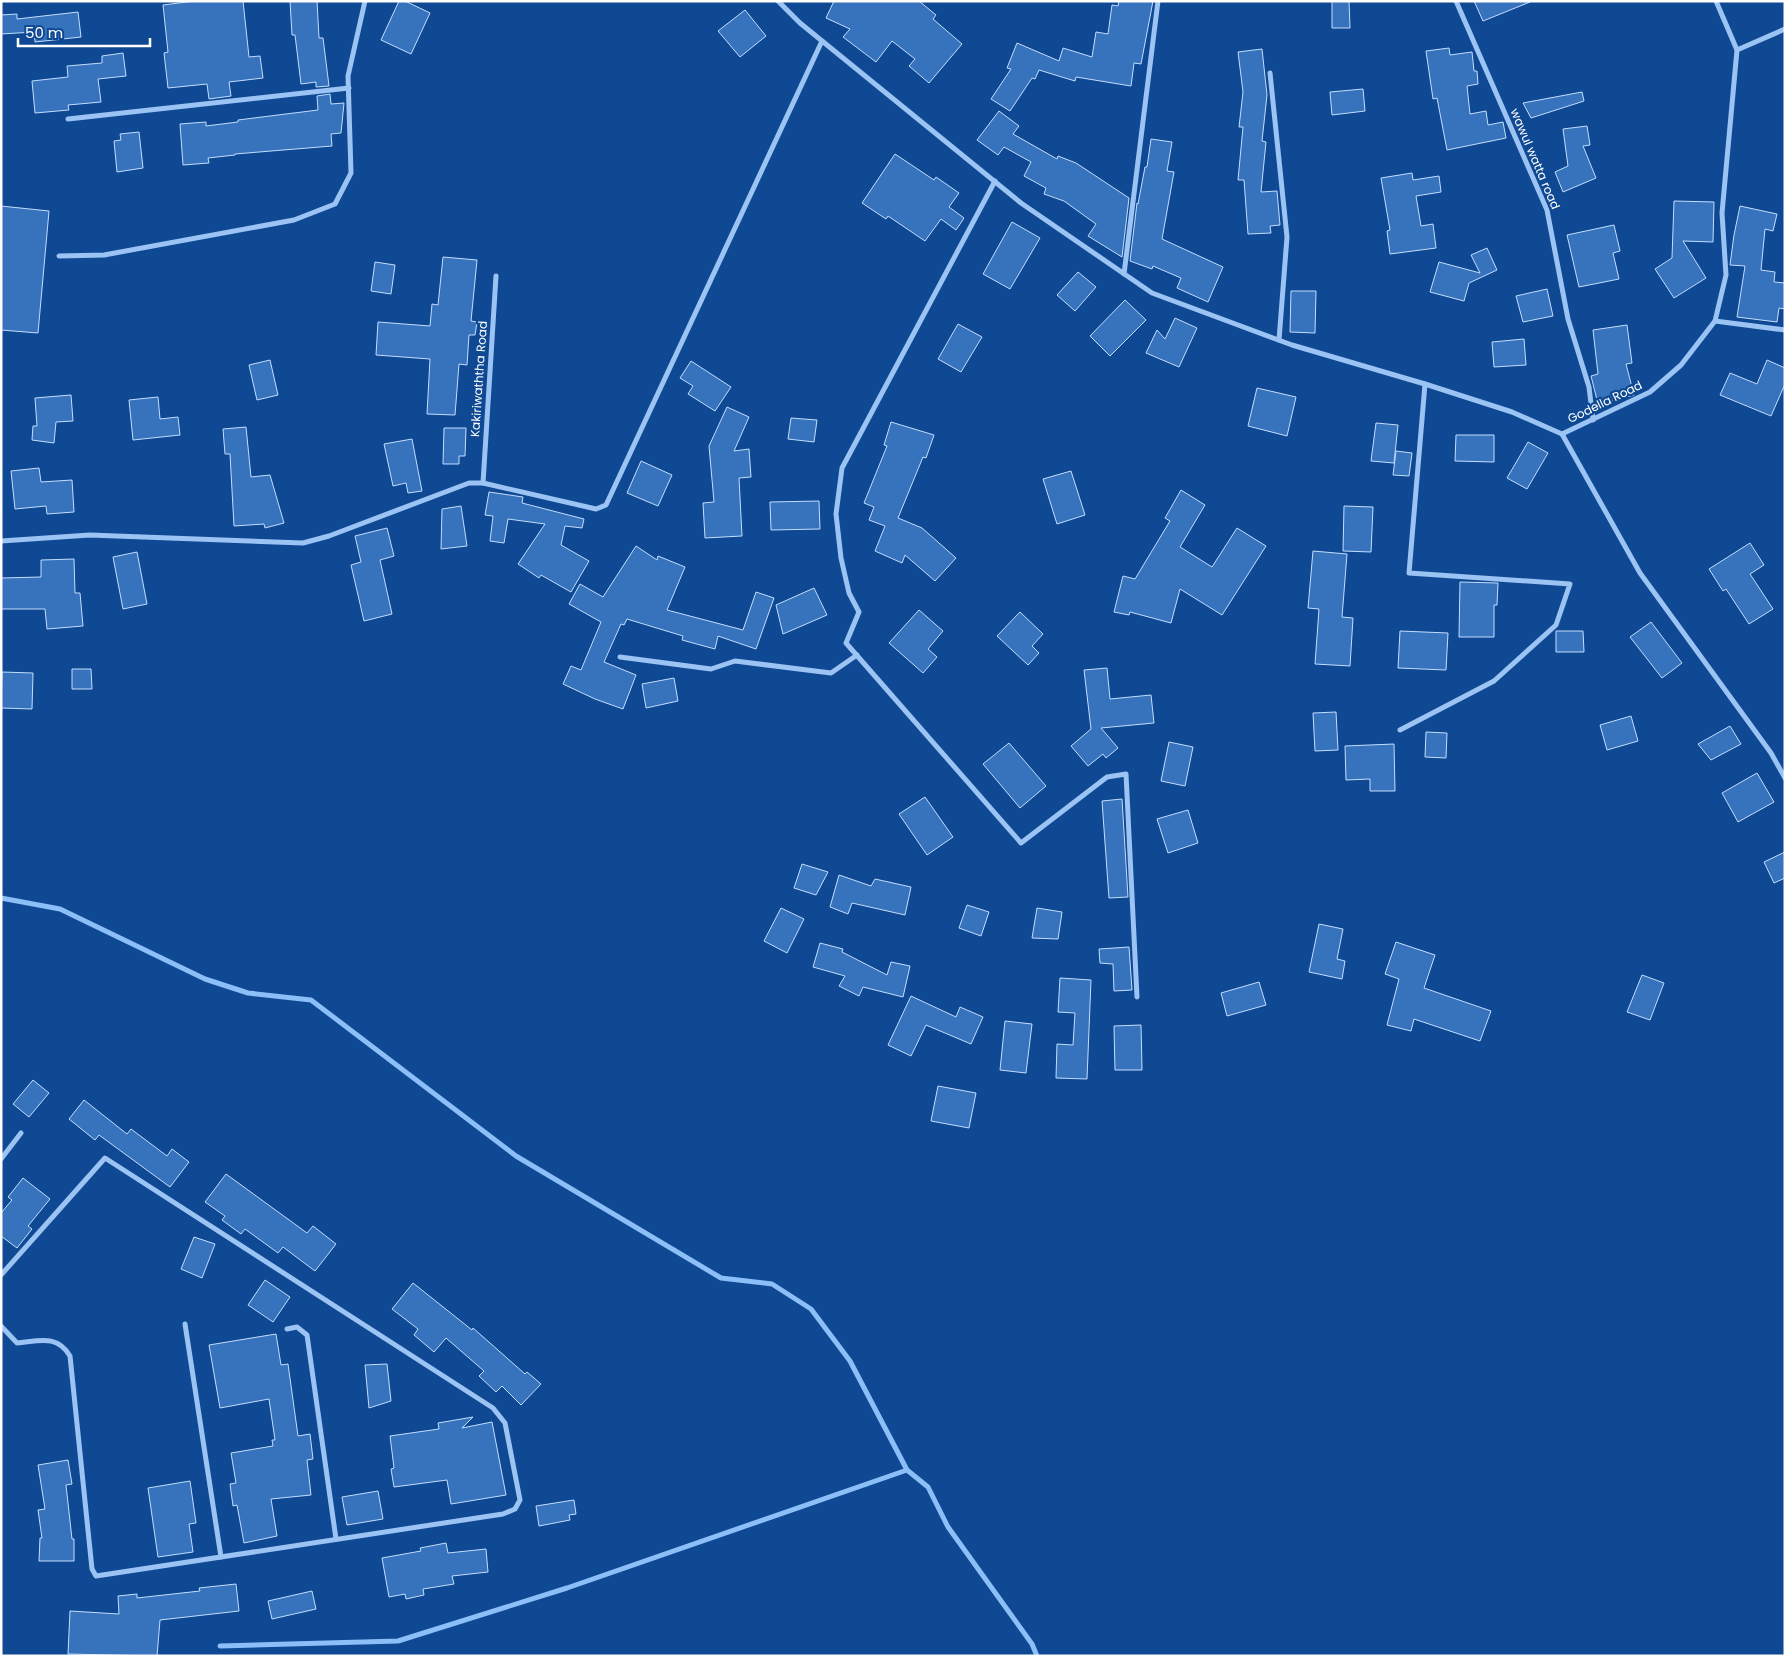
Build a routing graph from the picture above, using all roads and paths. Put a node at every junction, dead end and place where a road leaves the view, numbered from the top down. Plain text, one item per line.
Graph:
1 (365, 1) edge
2 (778, 1) edge
3 (1158, 1) edge
4 (1456, 1) edge
5 (1716, 1) edge
6 (1785, 29) edge
7 (822, 41) junction
8 (1737, 50) junction
9 (1270, 73) dead end
10 (349, 88) junction
11 (68, 119) dead end
12 (995, 181) junction
13 (59, 256) dead end
14 (1124, 274) junction
15 (496, 276) dead end
16 (1715, 322) junction
17 (1785, 330) edge
18 (1279, 340) junction
19 (1425, 384) junction
20 (1593, 420) junction
21 (1562, 434) junction
22 (483, 484) junction
23 (1, 540) edge
24 (857, 655) junction
25 (620, 656) dead end
26 (1400, 730) dead end
27 (1785, 778) edge
28 (1137, 997) dead end
29 (21, 1133) dead end
30 (1, 1159) edge
31 (1, 1275) edge
32 (185, 1324) dead end
33 (1, 1326) edge
34 (287, 1329) dead end
35 (336, 1539) junction
36 (221, 1556) junction

1 - 10 street
2 - 7 street
3 - 14 street
4 - 20 street, wawul watta road
5 - 8 street
6 - 8 street
7 - 12 street
7 - 22 street
8 - 16 street
9 - 18 street
10 - 11 street
10 - 13 street
12 - 14 street
12 - 24 street
14 - 18 street
15 - 22 street, Kakiriwaththa Road
16 - 17 street
16 - 20 street, Godella Road
18 - 19 street
19 - 21 street
19 - 26 street
20 - 21 street, Godella Road
21 - 27 street
22 - 23 street
24 - 25 street
24 - 28 street
29 - 30 street
31 - 35 street
32 - 36 street
33 - 36 street
34 - 35 street
35 - 36 street

